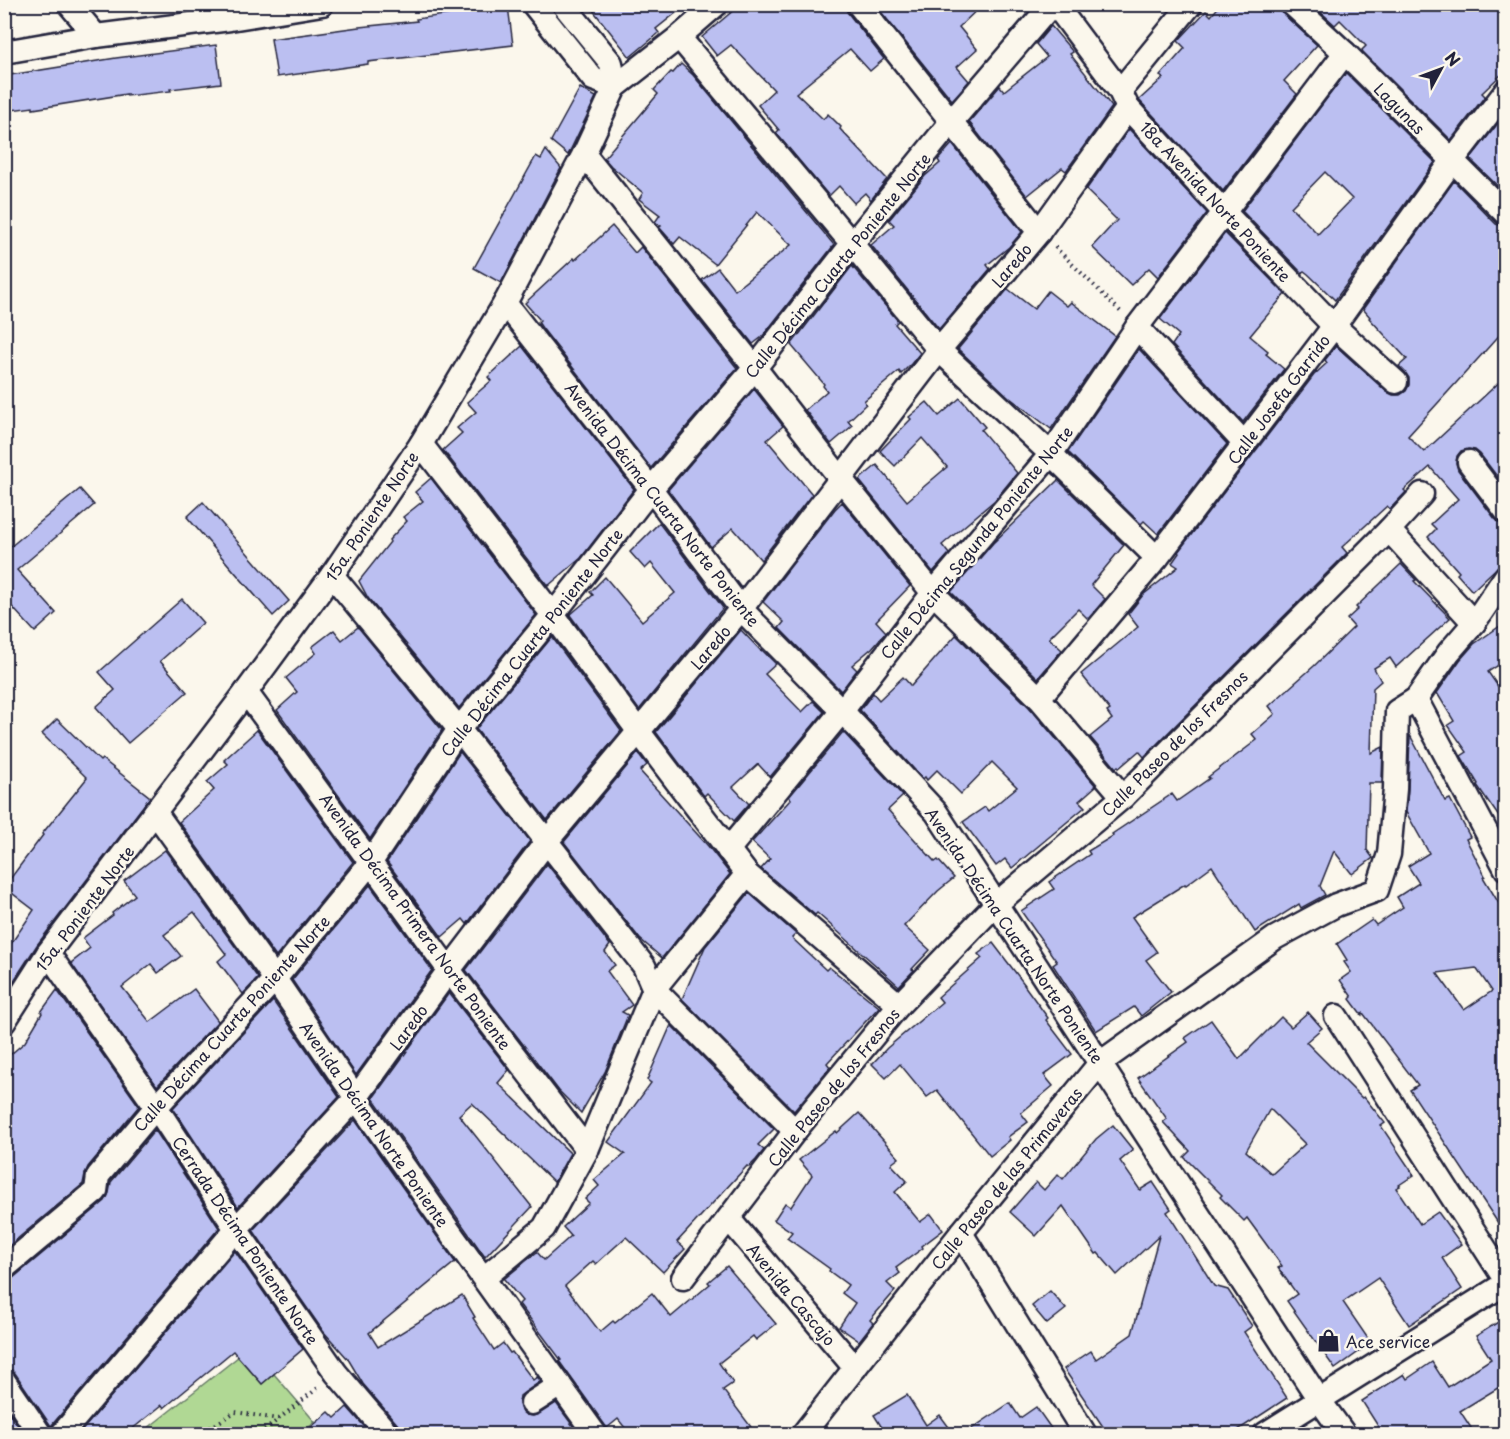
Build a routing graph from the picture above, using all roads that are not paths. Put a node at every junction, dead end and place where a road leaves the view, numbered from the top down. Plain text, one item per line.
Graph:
1 (69, 4) edge
2 (322, 4) edge
3 (532, 4) edge
4 (563, 4) edge
5 (717, 4) edge
6 (858, 4) edge
7 (1054, 4) edge
8 (1191, 4) edge
9 (1292, 4) edge
10 (224, 12) edge
11 (96, 36) junction
12 (679, 37) junction
13 (4, 52) edge
14 (1345, 53) junction
15 (615, 87) junction
16 (1506, 91) edge
17 (1124, 99) junction
18 (952, 122) junction
19 (584, 154) junction
20 (1453, 160) junction
21 (1224, 212) junction
22 (1506, 214) edge
23 (1039, 232) junction
24 (852, 244) junction
25 (505, 303) junction
26 (1334, 326) junction
27 (1137, 327) junction
28 (939, 350) junction
29 (755, 368) junction
30 (1396, 382) dead end
31 (1244, 443) junction
32 (421, 444) junction
33 (1051, 454) junction
34 (1470, 462) dead end
35 (840, 478) junction
36 (651, 489) junction
37 (1422, 494) dead end
38 (1506, 511) edge
39 (1389, 530) junction
40 (1157, 558) junction
41 (332, 575) junction
42 (1506, 576) edge
43 (933, 593) junction
44 (741, 609) junction
45 (553, 615) junction
46 (1474, 623) junction
47 (246, 692) junction
48 (1038, 698) junction
49 (1416, 699) junction
50 (842, 711) junction
51 (459, 729) junction
52 (639, 732) junction
53 (1123, 797) junction
54 (155, 812) junction
55 (547, 841) junction
56 (728, 850) junction
57 (371, 862) junction
58 (1506, 868) edge
59 (747, 874) junction
60 (995, 905) junction
61 (48, 953) junction
62 (449, 970) junction
63 (275, 979) junction
64 (654, 989) junction
65 (899, 1005) junction
66 (1336, 1016) dead end
67 (4, 1022) edge
68 (1100, 1063) junction
69 (356, 1098) junction
70 (156, 1107) junction
71 (795, 1131) junction
72 (587, 1150) junction
73 (729, 1219) junction
74 (236, 1229) junction
75 (961, 1233) junction
76 (4, 1268) edge
77 (484, 1278) junction
78 (683, 1278) dead end
79 (1506, 1282) edge
80 (855, 1368) junction
81 (4, 1382) edge
82 (561, 1385) junction
83 (1320, 1401) junction
84 (532, 1403) dead end
85 (386, 1432) edge
86 (40, 1434) edge
87 (62, 1434) edge
88 (595, 1434) edge
89 (802, 1434) edge
90 (1085, 1434) edge
91 (1265, 1434) edge
92 (1344, 1434) edge

1 - 11 street
2 - 10 street
3 - 15 street
4 - 15 street
5 - 12 street, 15a. Poniente Norte
6 - 18 street
7 - 17 street, 18a Avenida Norte Poniente
7 - 18 street, Calle Décima Cuarta Poniente Norte
8 - 17 street, Laredo
9 - 14 street, Lagunas
10 - 11 street
11 - 13 street
12 - 15 street, 15a. Poniente Norte
12 - 24 street
14 - 20 street, Lagunas
14 - 21 street, Calle Décima Segunda Poniente Norte
15 - 19 street, 15a. Poniente Norte
16 - 20 street, Calle Josefa Garrido
17 - 21 street, 18a Avenida Norte Poniente
17 - 23 street, Laredo
18 - 23 street
18 - 24 street, Calle Décima Cuarta Poniente Norte
19 - 25 street, 15a. Poniente Norte
19 - 29 street
20 - 22 street, Lagunas
20 - 26 street, Calle Josefa Garrido
21 - 26 street, 18a Avenida Norte Poniente
21 - 27 street, Calle Décima Segunda Poniente Norte
23 - 28 street, Laredo
24 - 28 street
24 - 29 street, Calle Décima Cuarta Poniente Norte
25 - 32 street, 15a. Poniente Norte
25 - 36 street, Avenida Décima Cuarta Norte Poniente
26 - 30 street, 18a Avenida Norte Poniente
26 - 31 street, Calle Josefa Garrido
27 - 31 street
27 - 33 street, Calle Décima Segunda Poniente Norte
28 - 33 street
28 - 35 street, Laredo
29 - 35 street
29 - 36 street, Calle Décima Cuarta Poniente Norte
31 - 40 street, Calle Josefa Garrido
32 - 41 street, 15a. Poniente Norte
32 - 45 street
33 - 40 street
33 - 43 street, Calle Décima Segunda Poniente Norte
34 - 38 street
35 - 43 street
35 - 44 street, Laredo
36 - 44 street, Avenida Décima Cuarta Norte Poniente
36 - 45 street, Calle Décima Cuarta Poniente Norte
37 - 39 street, Calle Paseo de los Fresnos
39 - 46 street
39 - 53 street, Calle Paseo de los Fresnos
40 - 48 street, Calle Josefa Garrido
41 - 47 street, 15a. Poniente Norte
41 - 51 street
42 - 46 street, Calle Paseo de las Primaveras
43 - 48 street
43 - 50 street, Calle Décima Segunda Poniente Norte
44 - 50 street, Avenida Décima Cuarta Norte Poniente
44 - 52 street, Laredo
45 - 51 street, Calle Décima Cuarta Poniente Norte
45 - 52 street
46 - 49 street, Calle Paseo de las Primaveras
47 - 54 street, 15a. Poniente Norte
47 - 57 street, Avenida Décima Primera Norte Poniente
48 - 53 street
49 - 58 street
49 - 68 street, Calle Paseo de las Primaveras
50 - 56 street, Calle Décima Segunda Poniente Norte
50 - 60 street, Avenida Décima Cuarta Norte Poniente
51 - 55 street
51 - 57 street, Calle Décima Cuarta Poniente Norte
52 - 55 street, Laredo
52 - 56 street
53 - 60 street, Calle Paseo de los Fresnos
54 - 61 street, 15a. Poniente Norte
54 - 63 street, Avenida Décima Norte Poniente
55 - 62 street, Laredo
55 - 64 street
56 - 59 street
57 - 62 street, Avenida Décima Primera Norte Poniente
57 - 63 street, Calle Décima Cuarta Poniente Norte
59 - 64 street
59 - 65 street
60 - 65 street, Calle Paseo de los Fresnos
60 - 68 street, Avenida Décima Cuarta Norte Poniente
61 - 67 street, 15a. Poniente Norte
61 - 70 street, Cerrada Décima Poniente Norte
62 - 69 street, Laredo
62 - 72 street, Avenida Décima Primera Norte Poniente
63 - 69 street, Avenida Décima Norte Poniente
63 - 70 street, Calle Décima Cuarta Poniente Norte
64 - 71 street
64 - 72 street
65 - 71 street, Calle Paseo de los Fresnos
66 - 79 street
68 - 75 street, Calle Paseo de las Primaveras
68 - 83 street, Avenida Décima Cuarta Norte Poniente
69 - 74 street, Laredo
69 - 77 street, Avenida Décima Norte Poniente
70 - 74 street, Cerrada Décima Poniente Norte
70 - 76 street, Calle Décima Cuarta Poniente Norte
71 - 73 street, Calle Paseo de los Fresnos
72 - 77 street
73 - 78 street, Calle Paseo de los Fresnos
73 - 80 street, Avenida Cascajo
74 - 85 street, Cerrada Décima Poniente Norte
74 - 87 street, Laredo
75 - 80 street, Calle Paseo de las Primaveras
75 - 90 street
77 - 82 street, Avenida Décima Norte Poniente
79 - 83 street
80 - 89 street, Calle Paseo de las Primaveras
81 - 86 street
82 - 84 street
82 - 88 street, Avenida Décima Norte Poniente
83 - 91 street
83 - 92 street, Avenida Décima Cuarta Norte Poniente

